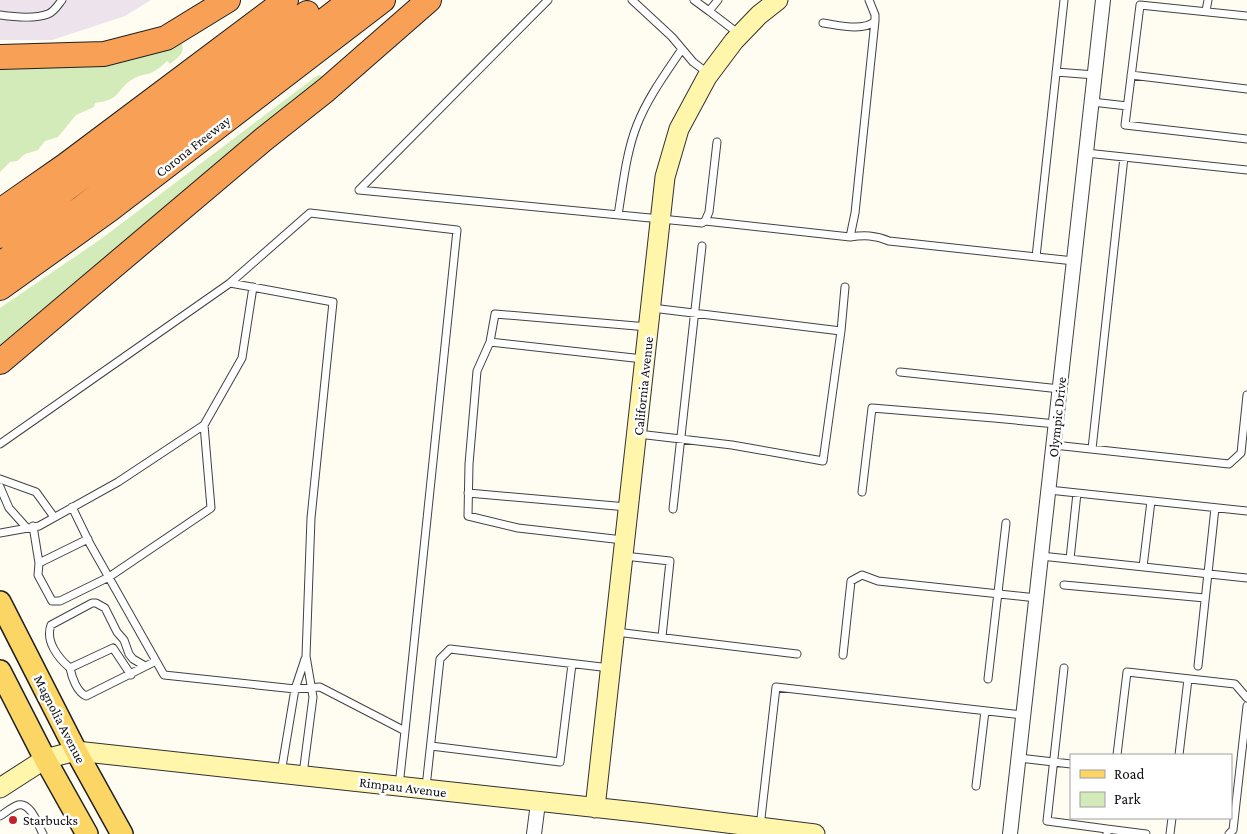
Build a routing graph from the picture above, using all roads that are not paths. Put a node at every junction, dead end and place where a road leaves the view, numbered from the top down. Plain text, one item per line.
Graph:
1 (62, 0) edge
2 (228, 0) edge
3 (286, 0) edge
4 (324, 0) edge
5 (351, 0) edge
6 (383, 0) edge
7 (428, 0) edge
8 (548, 0) edge
9 (632, 0) edge
10 (694, 0) edge
11 (718, 0) edge
12 (778, 0) edge
13 (869, 0) edge
14 (1064, 0) edge
15 (1103, 0) edge
16 (1208, 0) edge
17 (709, 11) junction
18 (1206, 11) junction
19 (0, 15) edge
20 (1247, 16) edge
21 (875, 21) junction
22 (823, 23) dead end
23 (740, 35) junction
24 (682, 49) junction
25 (0, 57) edge
26 (1056, 72) junction
27 (710, 74) junction
28 (1095, 75) junction
29 (1131, 75) junction
30 (1247, 89) edge
31 (1092, 102) junction
32 (1127, 106) junction
33 (1247, 139) edge
34 (717, 142) dead end
35 (1086, 153) junction
36 (1124, 157) junction
37 (1247, 170) edge
38 (0, 211) edge
39 (618, 215) junction
40 (661, 219) junction
41 (706, 221) junction
42 (0, 236) edge
43 (850, 237) junction
44 (702, 246) dead end
45 (1036, 257) junction
46 (1074, 261) junction
47 (0, 264) edge
48 (230, 283) junction
49 (253, 287) junction
50 (845, 287) dead end
51 (0, 288) edge
52 (652, 308) junction
53 (696, 313) junction
54 (650, 328) junction
55 (840, 331) junction
56 (490, 342) junction
57 (646, 359) junction
58 (0, 362) edge
59 (900, 372) dead end
60 (1060, 389) junction
61 (1247, 395) edge
62 (1056, 424) junction
63 (204, 425) junction
64 (638, 434) junction
65 (680, 439) junction
66 (0, 444) edge
67 (1054, 445) junction
68 (1092, 449) junction
69 (0, 479) edge
70 (0, 488) edge
71 (1049, 490) junction
72 (862, 492) dead end
73 (468, 493) junction
74 (1077, 493) junction
75 (1151, 501) junction
76 (72, 507) junction
77 (629, 507) junction
78 (1215, 508) junction
79 (673, 509) dead end
80 (1247, 511) edge
81 (54, 518) junction
82 (1006, 523) dead end
83 (29, 527) junction
84 (0, 533) edge
85 (88, 539) junction
86 (625, 548) junction
87 (1041, 556) junction
88 (1070, 559) junction
89 (39, 563) junction
90 (1143, 567) junction
91 (1208, 574) junction
92 (109, 577) junction
93 (1247, 578) edge
94 (1064, 585) dead end
95 (998, 594) junction
96 (1036, 598) junction
97 (1205, 598) junction
98 (0, 602) edge
99 (616, 632) junction
100 (662, 637) junction
101 (797, 654) dead end
102 (843, 655) dead end
103 (306, 656) junction
104 (156, 661) junction
105 (572, 664) junction
106 (145, 666) junction
107 (1198, 666) dead end
108 (70, 668) junction
109 (611, 668) junction
110 (1064, 668) dead end
111 (0, 671) edge
112 (131, 675) junction
113 (988, 679) dead end
114 (1188, 679) junction
115 (311, 687) junction
116 (295, 689) junction
117 (1247, 698) edge
118 (1247, 706) edge
119 (985, 711) junction
120 (1023, 715) junction
121 (405, 731) junction
122 (431, 746) junction
123 (76, 751) junction
124 (1117, 754) edge
125 (1180, 754) edge
126 (1019, 758) junction
127 (45, 759) junction
128 (1053, 762) junction
129 (1070, 764) edge
130 (281, 773) junction
131 (303, 775) junction
132 (976, 786) dead end
133 (399, 787) junction
134 (0, 788) edge
135 (426, 790) junction
136 (538, 802) junction
137 (595, 808) junction
138 (0, 816) edge
139 (1172, 819) edge
140 (760, 827) junction
141 (1107, 832) edge
142 (43, 834) edge
143 (87, 834) edge
144 (122, 834) edge
145 (534, 834) edge
146 (815, 834) edge
147 (1010, 834) edge
148 (1146, 834) edge
149 (1170, 834) edge
150 (1228, 834) edge

1 - 19 lane
2 - 25 highway
3 - 38 highway
4 - 42 highway
5 - 47 highway
6 - 51 highway, Corona Freeway
7 - 58 highway
8 - 39 lane
9 - 24 lane
10 - 17 lane
11 - 17 lane
12 - 23 main road, California Avenue
13 - 21 lane
14 - 26 lane
15 - 28 street, Olympic Drive
16 - 18 lane
17 - 23 lane
18 - 20 lane
18 - 29 lane
21 - 22 lane
21 - 43 lane
23 - 27 main road, California Avenue
24 - 27 lane
24 - 39 lane
26 - 28 lane
26 - 45 lane
27 - 40 main road, California Avenue
28 - 31 street, Olympic Drive
29 - 30 lane
29 - 32 lane
31 - 32 lane
31 - 35 street, Olympic Drive
32 - 33 lane
34 - 41 lane
35 - 36 lane
35 - 46 street, Olympic Drive
36 - 37 lane
36 - 68 lane
39 - 40 lane
40 - 41 lane
40 - 52 main road, California Avenue
41 - 43 lane
43 - 45 lane
44 - 53 lane
45 - 46 lane
46 - 60 street, Olympic Drive
48 - 49 lane
48 - 66 lane
48 - 121 lane
49 - 63 lane
49 - 103 lane
50 - 55 lane
52 - 53 lane
52 - 54 main road, California Avenue
53 - 55 lane
53 - 65 lane
54 - 56 lane
54 - 57 main road, California Avenue
55 - 65 lane
56 - 57 lane
56 - 73 lane
57 - 64 main road, California Avenue
59 - 60 lane
60 - 62 street, Olympic Drive
61 - 68 lane
62 - 67 street, Olympic Drive
62 - 72 lane
63 - 76 lane
63 - 92 lane
64 - 65 lane
64 - 77 main road, California Avenue
65 - 79 lane
67 - 68 lane
67 - 71 street, Olympic Drive
69 - 81 lane
70 - 83 lane
71 - 74 lane
71 - 87 street, Olympic Drive
73 - 77 lane
73 - 86 lane
74 - 75 lane
74 - 88 lane
75 - 78 lane
75 - 90 lane
76 - 81 lane
76 - 85 lane
77 - 86 main road, California Avenue
78 - 80 lane
78 - 91 lane
81 - 83 lane
82 - 95 lane
83 - 84 lane
83 - 89 lane
85 - 89 lane
85 - 92 lane
86 - 99 main road, California Avenue
86 - 100 lane
87 - 88 lane
87 - 96 street, Olympic Drive
88 - 90 lane
89 - 92 lane
90 - 91 lane
91 - 93 lane
91 - 97 lane
92 - 104 lane
94 - 97 lane
95 - 96 lane
95 - 102 lane
95 - 113 lane
96 - 120 street, Olympic Drive
97 - 107 lane
98 - 123 main road, Magnolia Avenue
99 - 100 lane
99 - 109 main road, California Avenue
100 - 101 lane
103 - 115 lane
103 - 116 lane
104 - 106 lane
104 - 116 lane
105 - 109 lane
105 - 122 lane
105 - 122 lane
106 - 108 lane
106 - 112 lane
108 - 112 lane
108 - 112 lane
109 - 137 main road, California Avenue
110 - 128 lane
111 - 127 main road
114 - 117 lane
114 - 124 lane
114 - 125 lane
115 - 116 lane
115 - 121 lane
115 - 131 lane
116 - 130 lane
118 - 150 lane
119 - 120 lane
119 - 132 lane
119 - 140 lane
120 - 126 street, Olympic Drive
121 - 133 lane
122 - 135 lane
123 - 127 main road, Rimpau Avenue
123 - 130 main road, Rimpau Avenue
123 - 144 main road, Magnolia Avenue
126 - 128 lane
126 - 147 street, Olympic Drive
127 - 134 main road, Rimpau Avenue
127 - 143 main road
128 - 129 lane
128 - 141 lane
130 - 131 main road, Rimpau Avenue
131 - 133 main road, Rimpau Avenue
133 - 135 main road, Rimpau Avenue
135 - 136 main road, Rimpau Avenue
136 - 137 main road, Rimpau Avenue
136 - 145 street
137 - 140 main road, Rimpau Avenue
138 - 142 lane
139 - 149 lane
140 - 146 main road, Rimpau Avenue
141 - 148 lane

